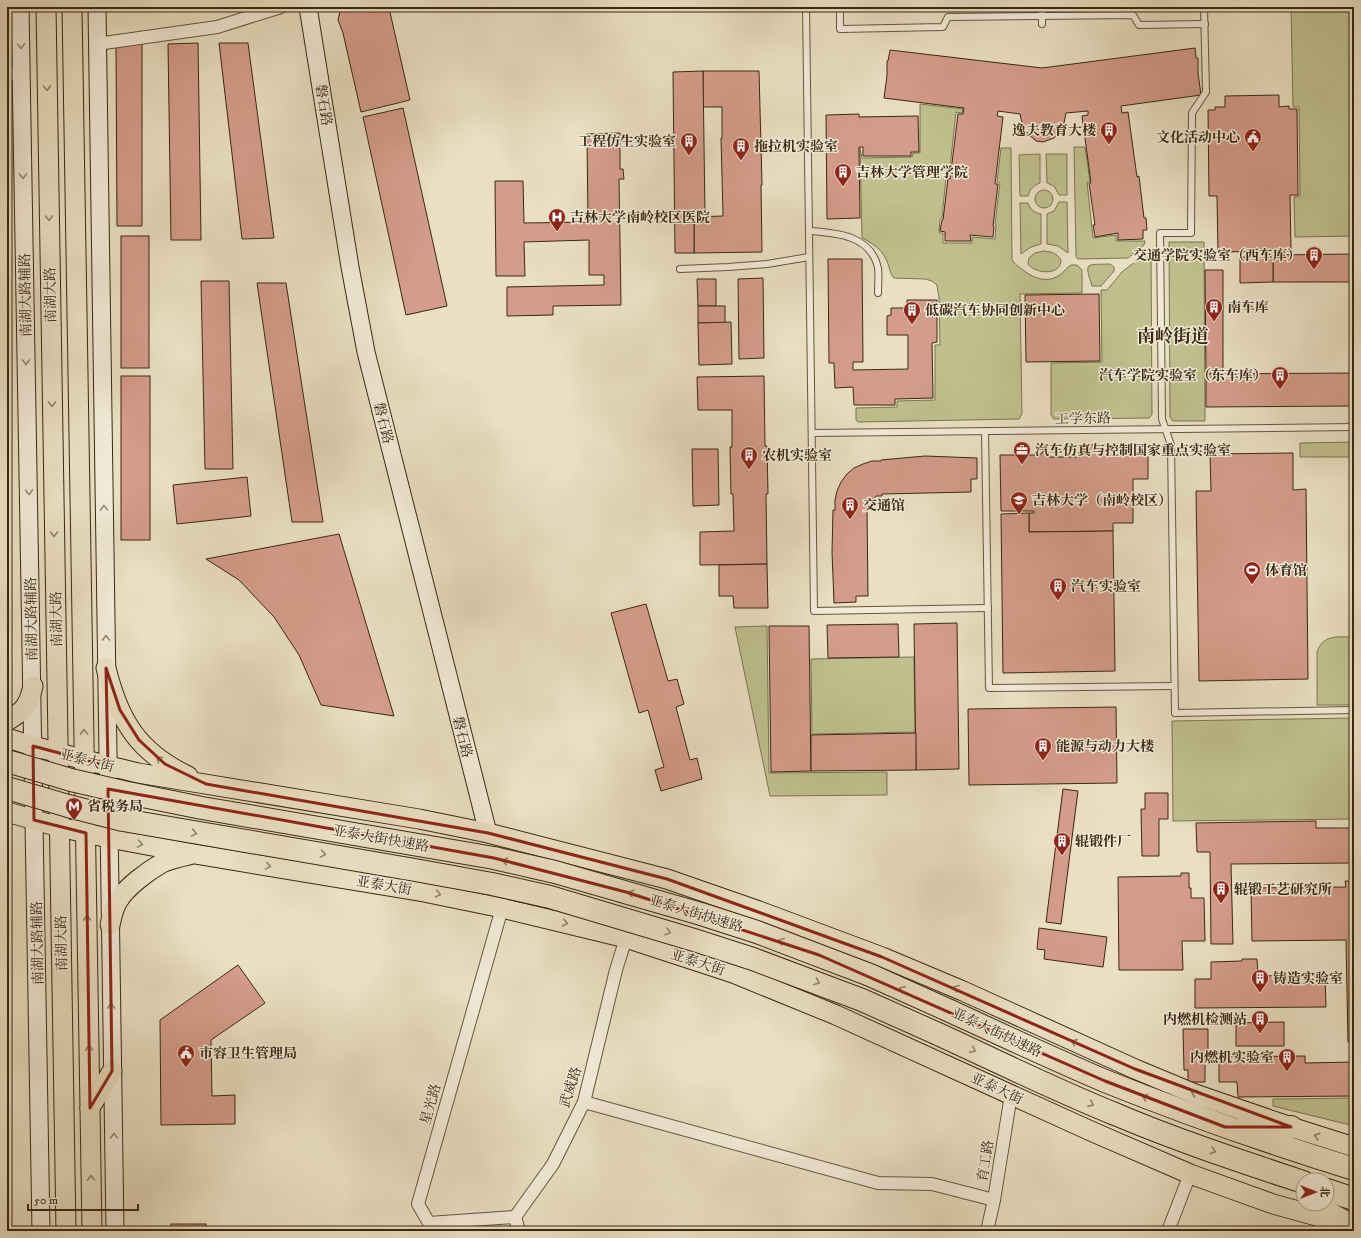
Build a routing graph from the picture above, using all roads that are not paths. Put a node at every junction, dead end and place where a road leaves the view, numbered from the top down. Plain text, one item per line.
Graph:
1 (20, 7) edge
2 (46, 7) edge
3 (72, 7) edge
4 (97, 7) edge
5 (281, 7) edge
6 (308, 7) edge
7 (806, 7) edge
8 (840, 7) edge
9 (1042, 7) edge
10 (1204, 7) edge
11 (1042, 16) junction
12 (1042, 24) dead end
13 (1205, 24) junction
14 (97, 44) junction
15 (14, 74) edge
16 (809, 231) junction
17 (809, 257) junction
18 (680, 269) dead end
19 (878, 293) dead end
20 (1354, 427) edge
21 (1166, 429) junction
22 (985, 431) junction
23 (812, 433) junction
24 (988, 608) junction
25 (106, 668) junction
26 (32, 686) junction
27 (1174, 686) junction
28 (1354, 710) edge
29 (7, 721) edge
30 (7, 738) edge
31 (33, 746) junction
32 (58, 753) junction
33 (85, 760) junction
34 (7, 761) edge
35 (108, 766) junction
36 (206, 784) junction
37 (7, 788) edge
38 (7, 812) edge
39 (34, 820) junction
40 (59, 827) junction
41 (86, 833) junction
42 (488, 833) junction
43 (109, 838) junction
44 (195, 854) junction
45 (502, 908) junction
46 (110, 925) junction
47 (626, 938) junction
48 (112, 1071) junction
49 (1011, 1095) junction
50 (584, 1102) junction
51 (90, 1108) junction
52 (1225, 1127) junction
53 (1291, 1128) junction
54 (1354, 1147) edge
55 (1264, 1169) junction
56 (1354, 1169) edge
57 (1190, 1174) junction
58 (1295, 1179) edge
59 (1295, 1191) edge
60 (1335, 1193) edge
61 (1354, 1199) edge
62 (994, 1200) junction
63 (1327, 1212) edge
64 (515, 1217) junction
65 (1353, 1226) edge
66 (42, 1231) edge
67 (66, 1231) edge
68 (92, 1231) edge
69 (115, 1231) edge
70 (519, 1231) edge
71 (987, 1231) edge
72 (1168, 1231) edge

1 -> 15 street, 南湖大路辅路
2 -> 32 main road, 南湖大路
33 -> 3 main road, 南湖大路
4 - 14 street
5 - 14 street
6 - 42 street, 磐石路
7 - 16 lane
8 - 11 lane
9 - 11 lane
10 - 13 lane
11 - 12 lane
11 - 13 lane
13 - 21 lane
25 -> 14 street
15 -> 26 street, 南湖大路辅路
16 - 17 lane
16 - 19 lane
17 - 18 lane
17 - 23 lane
20 - 21 lane, 工学东路
21 - 22 lane, 工学东路
21 - 27 lane
22 - 23 lane, 工学东路
22 - 24 lane
23 - 24 lane
24 - 27 lane
25 - 35 street
36 -> 25 main road
26 - 29 main road
26 - 31 street, 南湖大路辅路
27 - 28 lane
30 - 31 main road, 亚泰大街
31 - 32 main road, 亚泰大街
31 - 39 street, 南湖大路辅路
32 - 33 main road, 亚泰大街
32 - 40 main road, 南湖大路
33 - 35 main road, 亚泰大街
33 - 41 main road, 南湖大路
52 -> 34 highway, 亚泰大街快速路, bridge
35 - 36 main road, 亚泰大街
35 - 43 street
36 - 42 main road, 亚泰大街
37 -> 55 highway, 亚泰大街快速路, bridge
38 - 39 main road, 亚泰大街
39 - 40 main road, 亚泰大街
39 - 66 street, 南湖大路辅路
40 - 41 main road, 亚泰大街
40 - 67 main road, 南湖大路
41 - 43 main road, 亚泰大街
51 -> 41 main road, 南湖大路
53 -> 42 main road, 亚泰大街
43 -> 44 main road, 亚泰大街
43 - 46 street
44 -> 45 main road, 亚泰大街
44 - 46 main road
45 -> 47 main road, 亚泰大街
45 - 64 street, 星光路
48 -> 46 street
47 - 49 main road, 亚泰大街
47 - 50 street, 武威路
48 - 51 main road
69 -> 48 street
49 - 57 main road, 亚泰大街
49 - 62 street, 育工路
50 - 62 street
50 - 64 street, 武威路
68 -> 51 main road, 南湖大路
52 - 53 highway
52 - 56 highway, 亚泰大街快速路
54 -> 53 main road, 亚泰大街
55 - 58 highway, 亚泰大街快速路
55 - 59 highway
57 - 65 main road, 亚泰大街
57 - 72 street
60 - 61 highway
62 - 71 street, 育工路
63 - 65 highway
64 - 70 street

